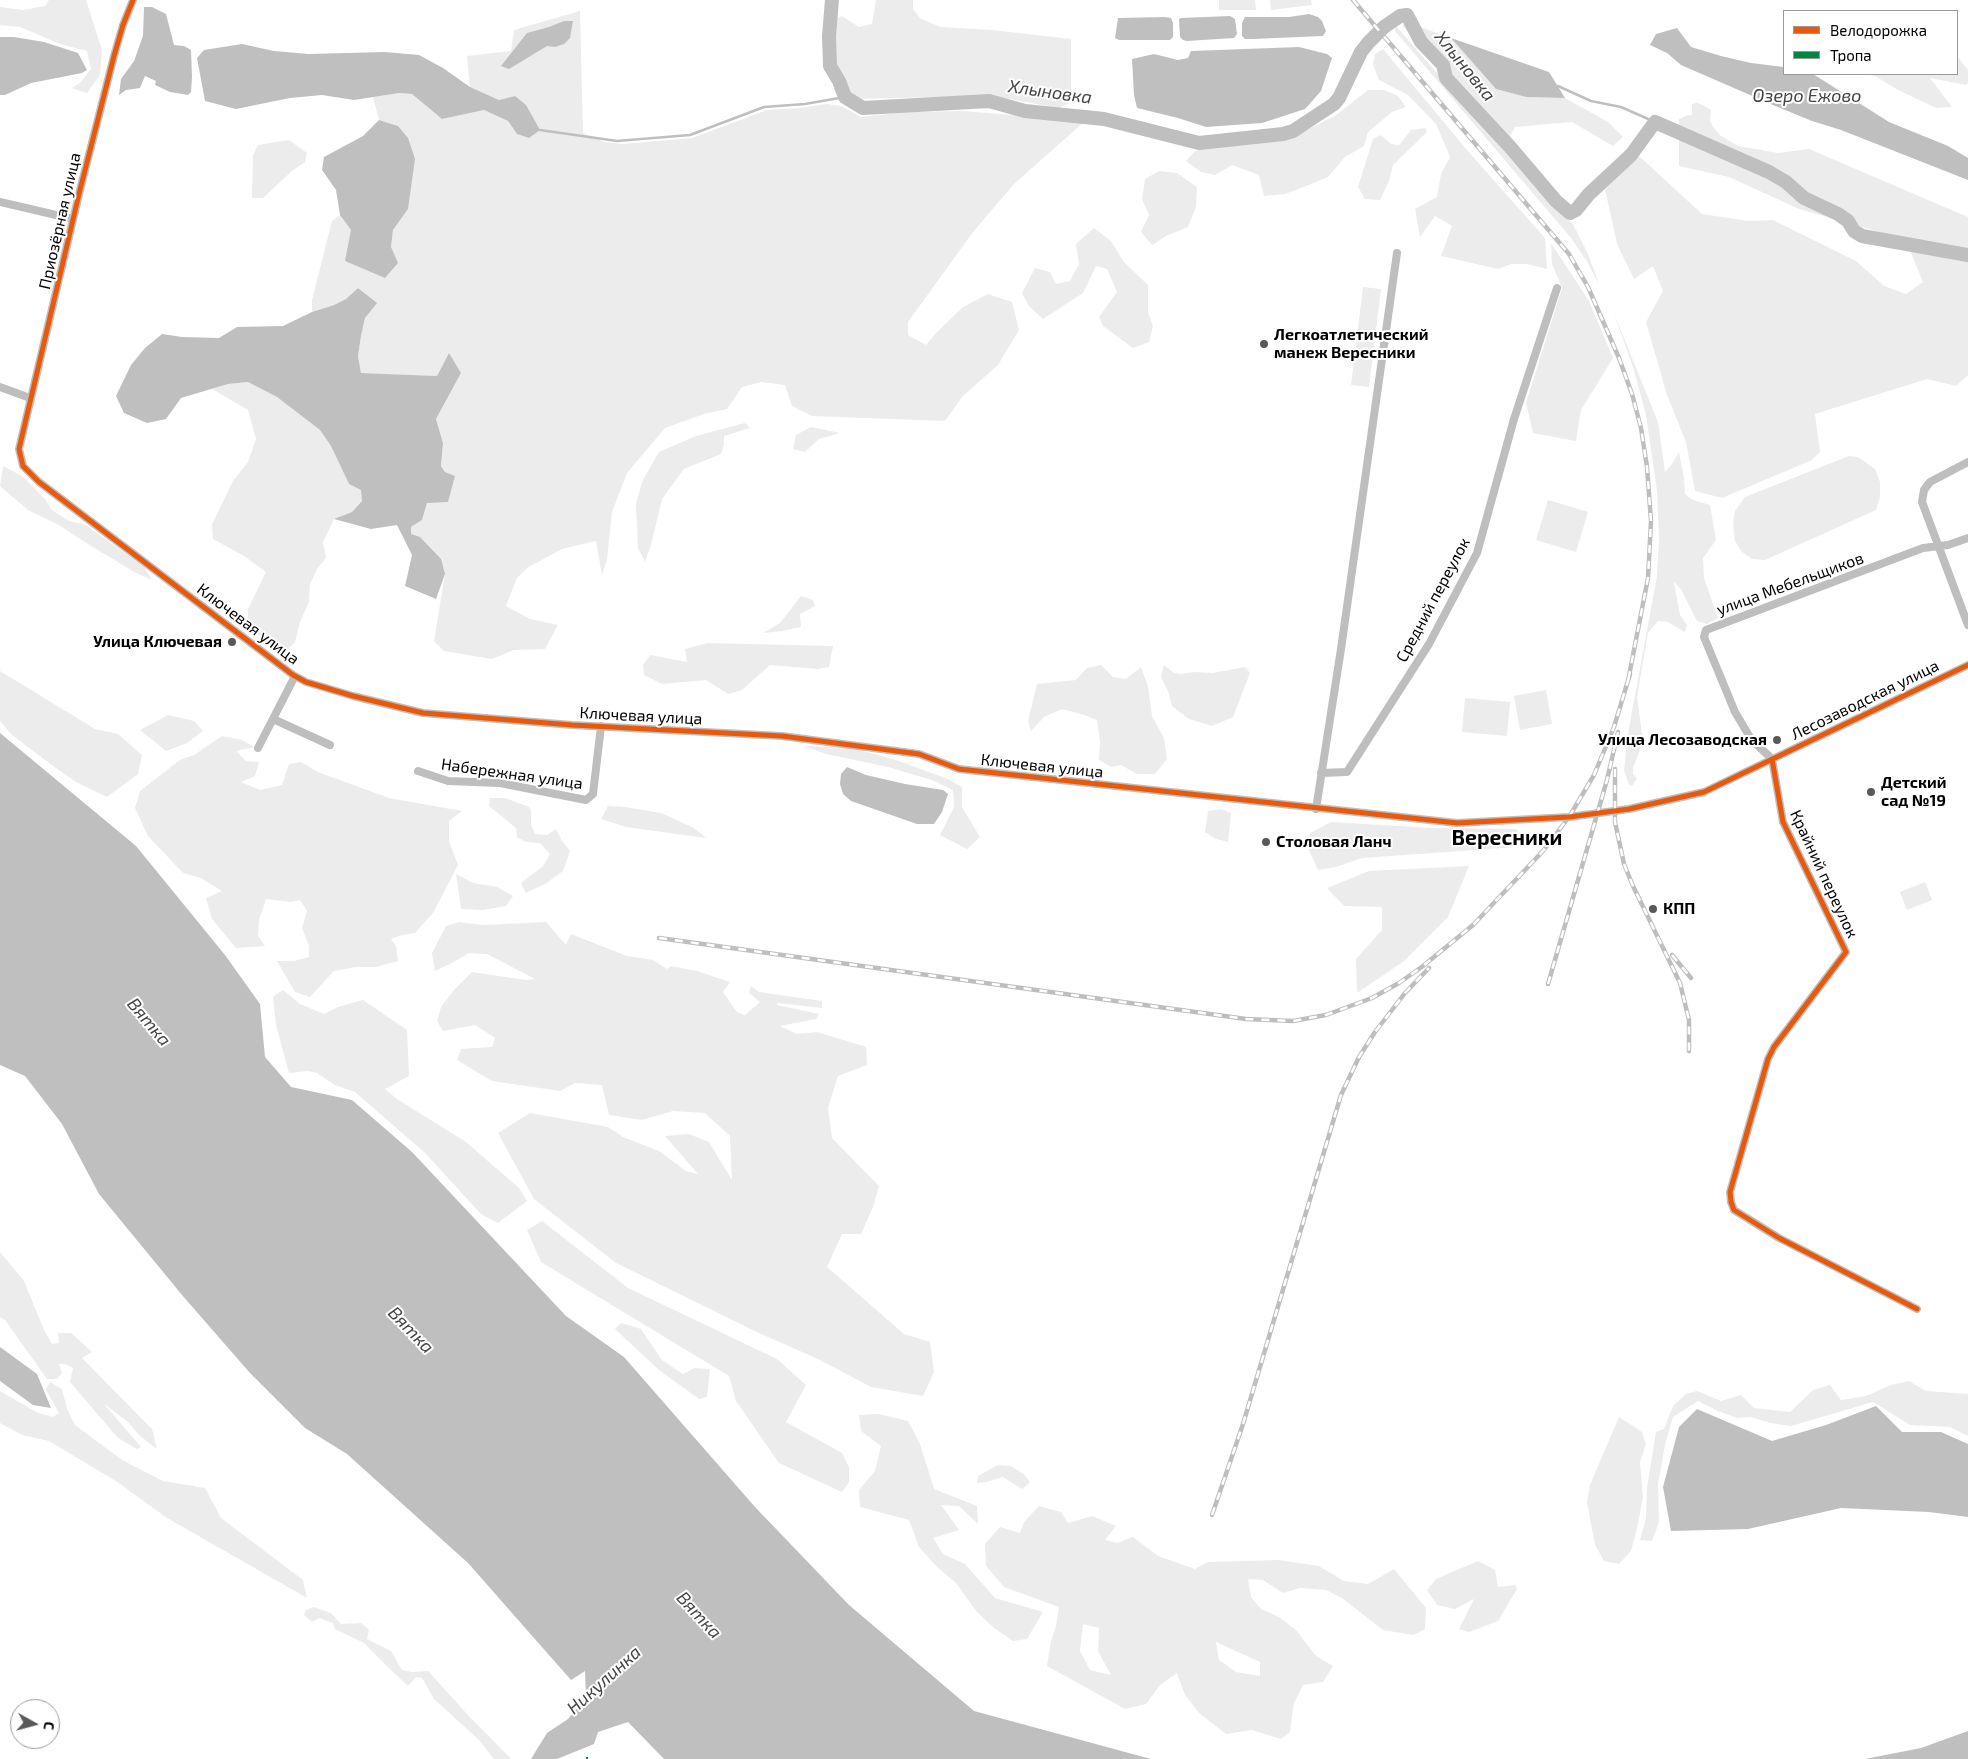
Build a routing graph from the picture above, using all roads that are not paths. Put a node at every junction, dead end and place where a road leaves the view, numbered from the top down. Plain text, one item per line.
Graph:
1 (133, 0) edge
2 (0, 202) edge
3 (73, 219) junction
4 (1397, 253) dead end
5 (1557, 288) dead end
6 (0, 387) edge
7 (30, 398) junction
8 (19, 450) joint
9 (1968, 462) edge
10 (1968, 538) edge
11 (1938, 546) junction
12 (1968, 625) edge
13 (1968, 665) edge
14 (295, 676) junction
15 (273, 718) junction
16 (601, 726) junction
17 (330, 745) dead end
18 (258, 748) dead end
19 (1772, 759) junction
20 (418, 772) dead end
21 (1322, 773) junction
22 (1316, 809) junction
23 (1345, 812) joint
24 (1917, 1309) dead end

1 - 3 street, Приозёрная улица
2 - 3 street
3 - 7 street, Приозёрная улица
4 - 21 street
5 - 21 street, Средний переулок
6 - 7 street
7 - 8 street, Приозёрная улица
8 - 14 street, Ключевая улица
9 - 11 street
10 - 11 street, улица Мебельщиков
11 - 12 street
11 - 19 street, улица Мебельщиков
13 - 19 street, Лесозаводская улица
14 - 15 street
14 - 16 street, Ключевая улица
15 - 17 street
15 - 18 street
16 - 20 street, Набережная улица
16 - 22 street, Ключевая улица
19 - 23 street, Лесозаводская улица
19 - 24 street, Крайний переулок
21 - 22 street
22 - 23 street, Ключевая улица

